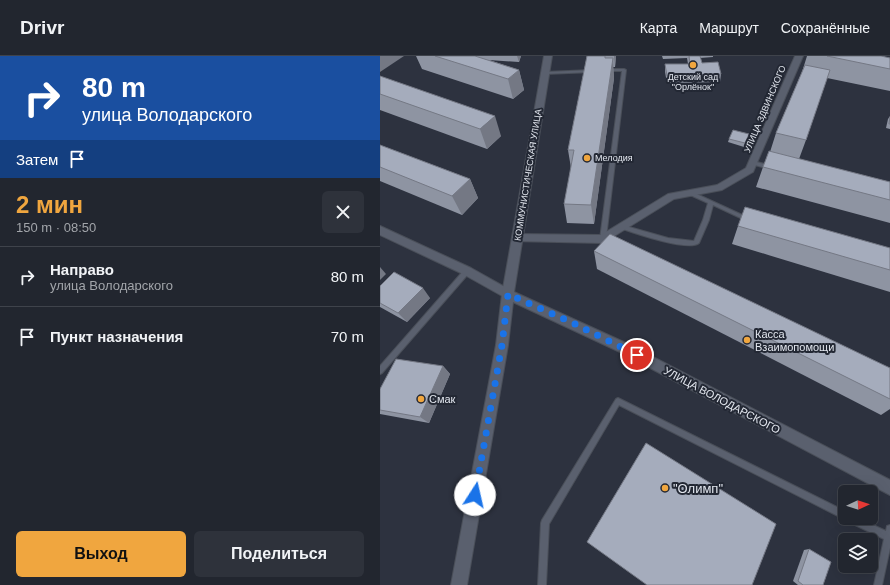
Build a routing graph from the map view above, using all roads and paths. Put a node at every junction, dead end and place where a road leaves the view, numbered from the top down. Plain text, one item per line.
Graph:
1 (548, 56) edge
2 (801, 58) edge
3 (591, 63) edge
4 (589, 70) junction
5 (596, 70) edge
6 (603, 70) edge
7 (545, 73) junction
8 (752, 166) junction
9 (776, 168) edge
10 (690, 193) junction
11 (711, 203) junction
12 (752, 221) edge
13 (622, 227) junction
14 (380, 230) edge
15 (518, 238) junction
16 (606, 241) junction
17 (467, 271) junction
18 (508, 294) junction
19 (380, 371) edge
20 (890, 488) edge
21 (838, 511) edge
22 (864, 525) edge
23 (890, 529) edge
24 (889, 537) junction
25 (459, 585) edge
26 (542, 585) edge
27 (878, 585) edge

1 - 7 main road, КОММУНИСТИЧЕСКАЯ УЛИЦА
2 - 8 main road, УЛИЦА ЗДВИНСКОГО
3 - 4 lane
4 - 5 lane
4 - 7 lane
6 - 16 lane
7 - 15 main road, КОММУНИСТИЧЕСКАЯ УЛИЦА
8 - 9 lane
8 - 10 main road
10 - 11 lane
10 - 13 main road
11 - 12 lane
11 - 13 lane
13 - 16 main road
14 - 17 main road, УЛИЦА ВОЛОДАРСКОГО
15 - 16 main road
15 - 18 main road, КОММУНИСТИЧЕСКАЯ УЛИЦА
17 - 18 main road, УЛИЦА ВОЛОДАРСКОГО
17 - 19 lane
18 - 20 main road, УЛИЦА ВОЛОДАРСКОГО
18 - 25 main road, КОММУНИСТИЧЕСКАЯ УЛИЦА
21 - 26 lane
22 - 24 lane
23 - 24 lane
24 - 27 lane

